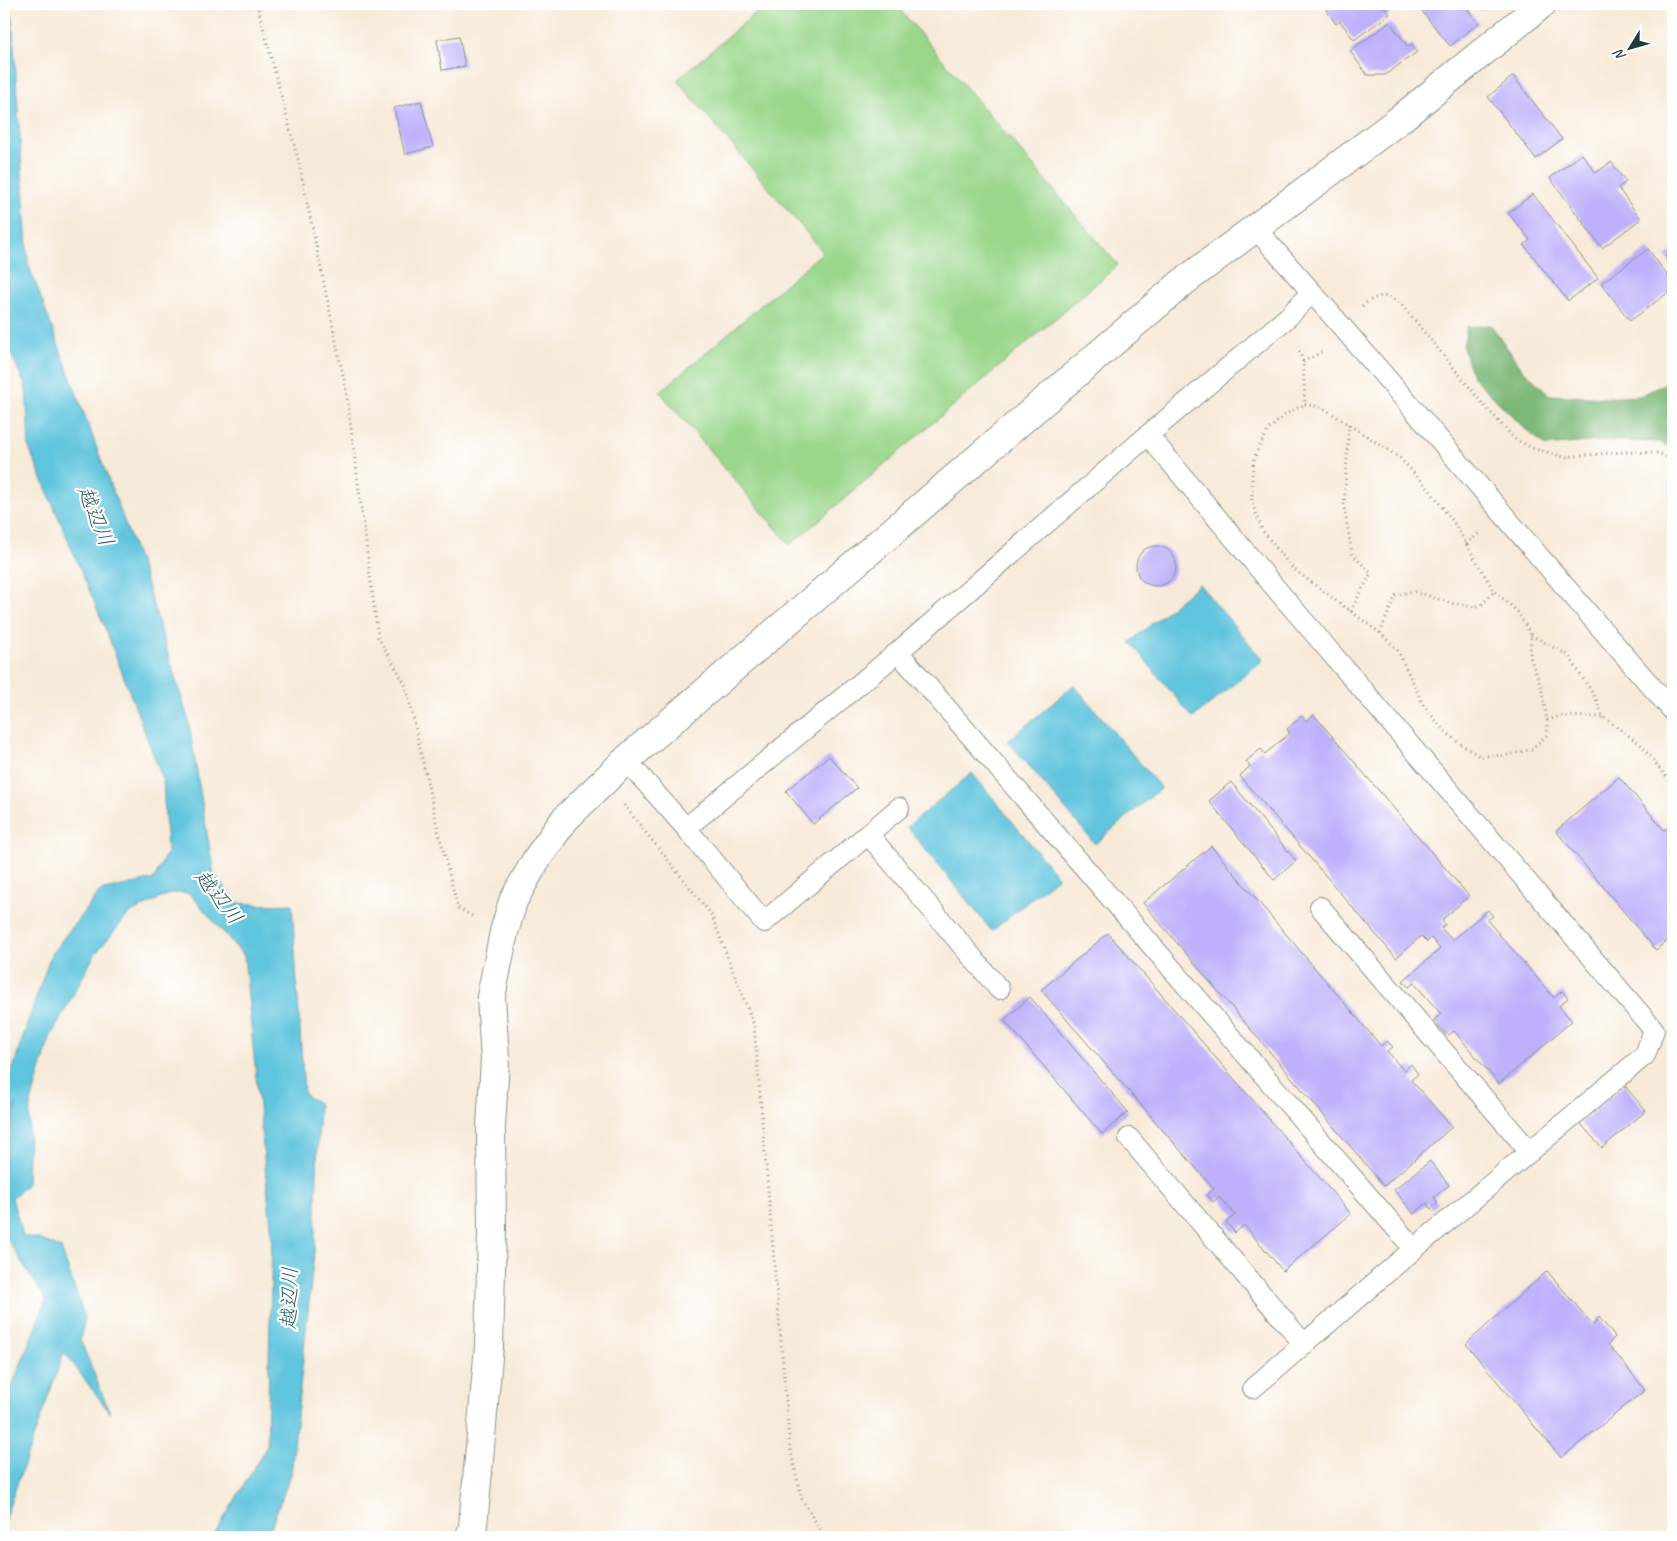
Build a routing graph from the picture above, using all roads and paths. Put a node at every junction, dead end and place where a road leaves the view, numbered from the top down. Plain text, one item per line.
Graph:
1 (257, 4) edge
2 (1542, 4) edge
3 (1254, 227) junction
4 (1312, 292) junction
5 (1288, 317) junction
6 (1340, 324) junction
7 (1305, 404) junction
8 (1348, 424) junction
9 (1148, 435) junction
10 (1673, 461) edge
11 (1494, 591) junction
12 (1350, 612) junction
13 (1380, 633) junction
14 (1531, 635) junction
15 (898, 652) junction
16 (1673, 711) edge
17 (1603, 717) junction
18 (1547, 720) junction
19 (626, 760) junction
20 (605, 781) junction
21 (1673, 785) edge
22 (899, 808) dead end
23 (686, 828) junction
24 (868, 834) junction
25 (1320, 907) dead end
26 (504, 932) junction
27 (1000, 989) dead end
28 (1129, 1138) dead end
29 (1530, 1152) junction
30 (1414, 1249) junction
31 (1304, 1344) junction
32 (1253, 1388) dead end
33 (470, 1537) edge
34 (827, 1537) edge

1 - 26 path
2 - 3 street
3 - 4 lane
3 - 19 street
4 - 5 lane
4 - 6 lane
5 - 7 path
5 - 9 lane
6 - 10 path
6 - 16 lane
7 - 8 path
7 - 12 path
8 - 11 path
8 - 12 path
9 - 15 lane
9 - 29 lane
11 - 13 path
11 - 14 path
12 - 13 path
13 - 18 path
14 - 17 path
14 - 18 path
15 - 23 lane
15 - 30 lane
17 - 18 path
17 - 21 path
19 - 20 street
19 - 23 lane
20 - 26 street
20 - 34 path
22 - 24 lane
23 - 24 lane
24 - 27 lane
25 - 29 lane
26 - 33 street
28 - 31 lane
29 - 30 lane
30 - 31 lane
31 - 32 lane

